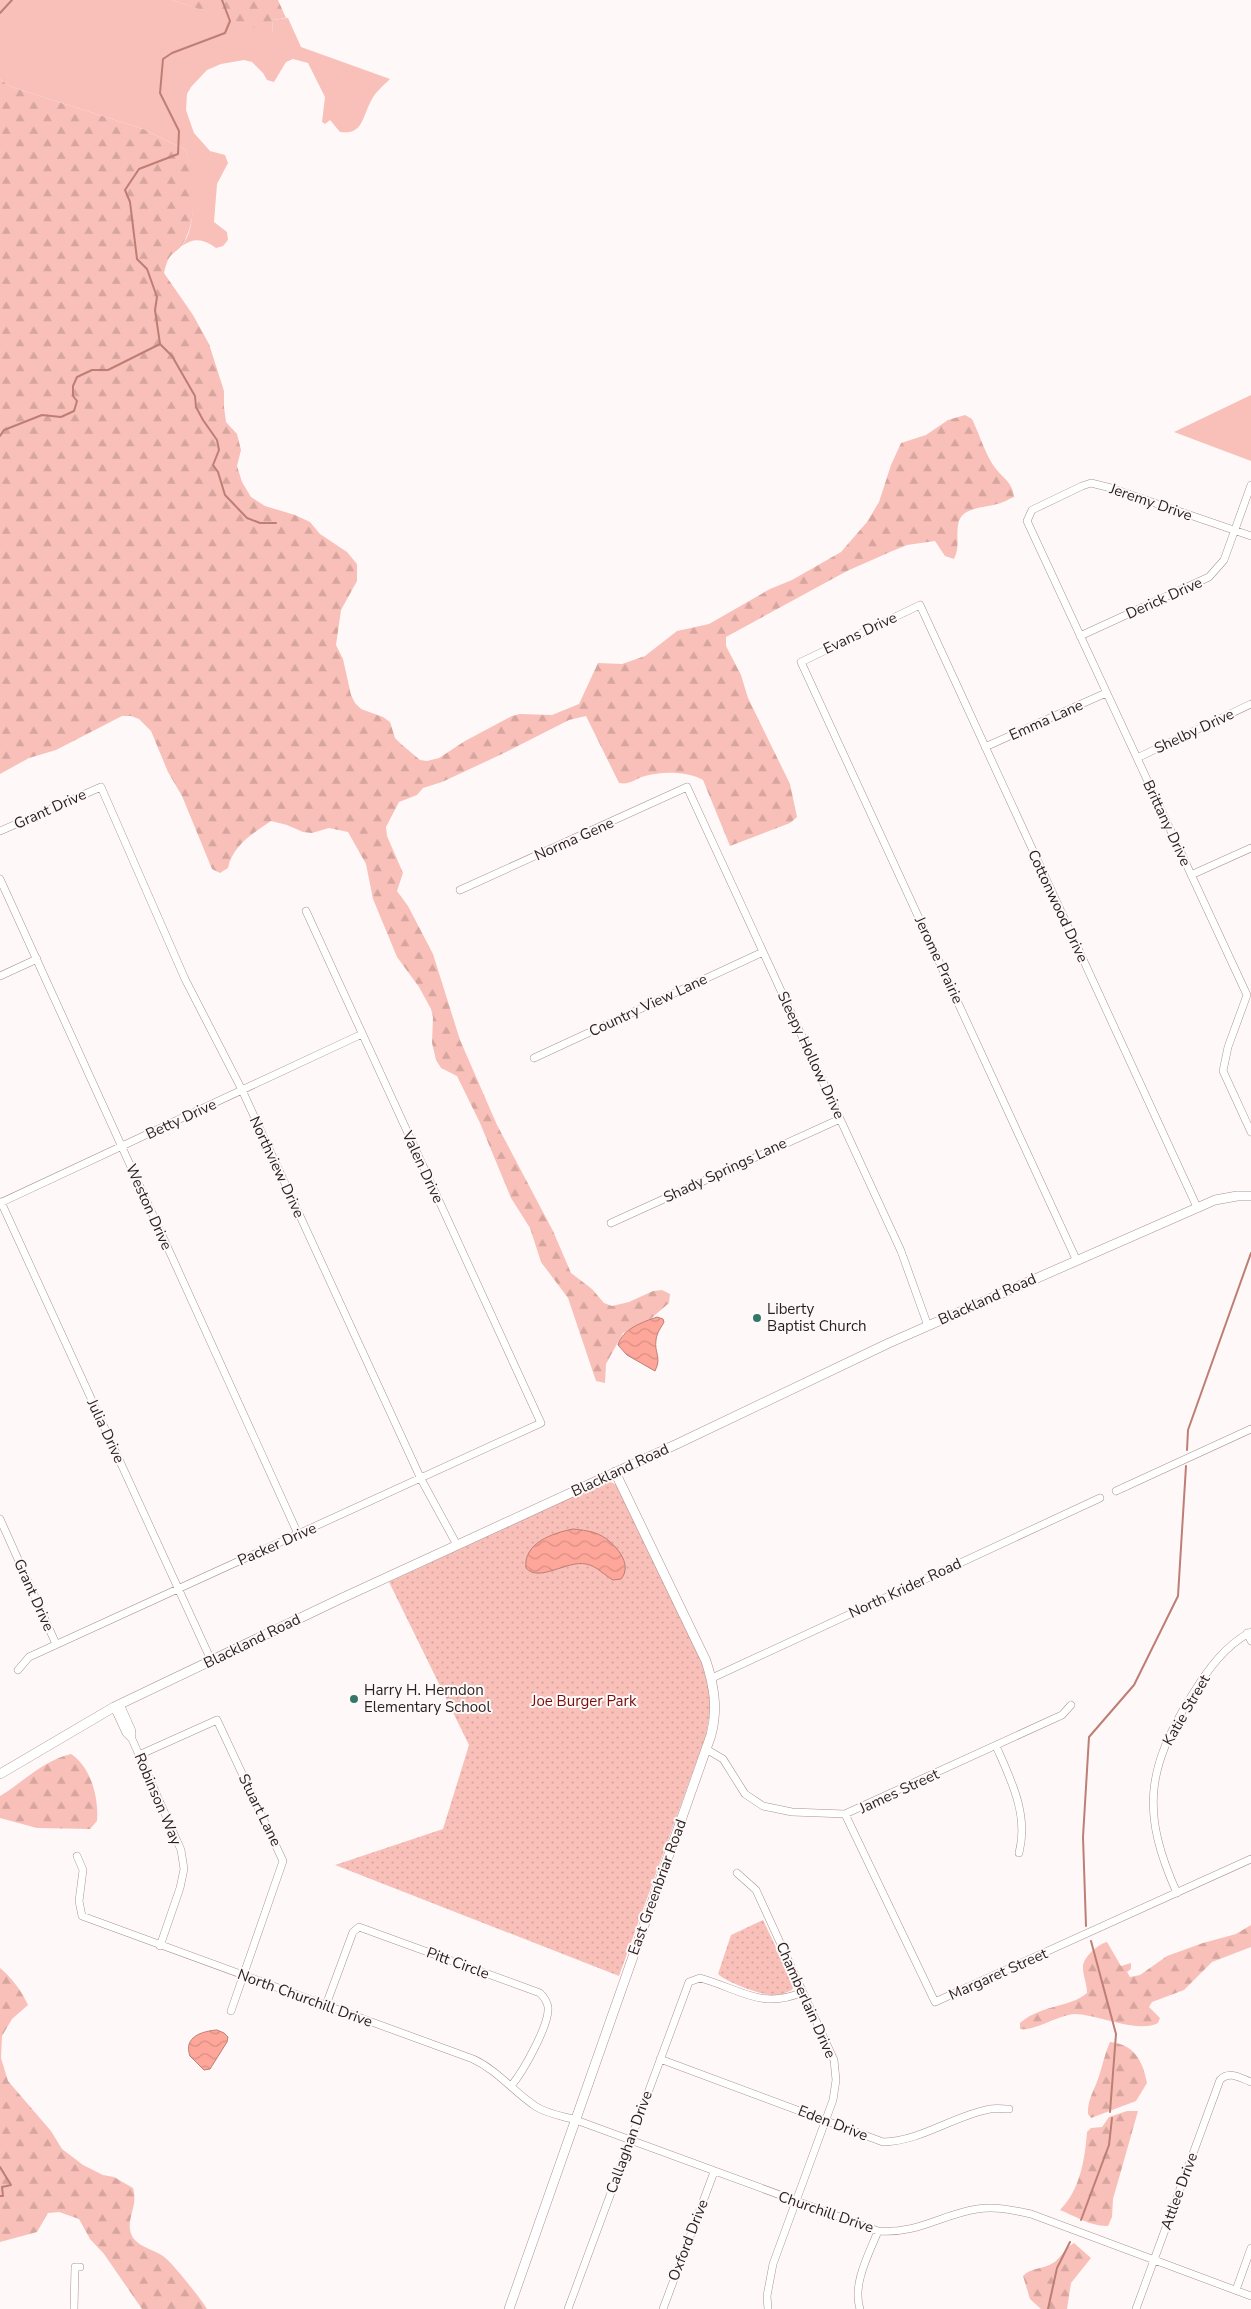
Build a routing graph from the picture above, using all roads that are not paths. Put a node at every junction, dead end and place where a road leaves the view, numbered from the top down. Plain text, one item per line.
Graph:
1 (1251, 485) edge
2 (1028, 517) joint
3 (1235, 531) junction
4 (1251, 536) edge
5 (920, 605) joint
6 (1080, 636) junction
7 (801, 662) joint
8 (1106, 693) junction
9 (1251, 704) edge
10 (985, 747) junction
11 (1137, 758) junction
12 (101, 787) joint
13 (687, 788) joint
14 (0, 831) edge
15 (1251, 848) edge
16 (1191, 875) junction
17 (0, 879) edge
18 (460, 890) dead end
19 (306, 912) dead end
20 (762, 952) junction
21 (36, 959) junction
22 (0, 976) edge
23 (1249, 994) edge
24 (362, 1034) junction
25 (534, 1058) dead end
26 (242, 1090) junction
27 (840, 1119) junction
28 (1251, 1132) edge
29 (122, 1146) junction
30 (1251, 1196) edge
31 (1, 1202) edge
32 (1196, 1207) junction
33 (611, 1223) dead end
34 (1076, 1259) junction
35 (928, 1326) junction
36 (541, 1423) joint
37 (1251, 1429) edge
38 (615, 1472) junction
39 (421, 1479) junction
40 (1116, 1491) dead end
41 (1100, 1498) dead end
42 (0, 1519) edge
43 (298, 1534) junction
44 (457, 1545) junction
45 (178, 1589) junction
46 (1249, 1632) edge
47 (1251, 1641) edge
48 (56, 1644) junction
49 (211, 1660) junction
50 (18, 1670) dead end
51 (712, 1678) junction
52 (117, 1705) junction
53 (1071, 1705) dead end
54 (996, 1746) junction
55 (706, 1749) junction
56 (139, 1755) junction
57 (0, 1774) edge
58 (846, 1814) junction
59 (1019, 1853) dead end
60 (77, 1856) dead end
61 (1251, 1860) edge
62 (737, 1874) dead end
63 (1177, 1893) junction
64 (160, 1946) junction
65 (244, 1976) junction
66 (803, 1992) junction
67 (326, 2005) junction
68 (231, 2011) dead end
69 (660, 2059) junction
70 (1251, 2082) edge
71 (511, 2086) junction
72 (1009, 2109) dead end
73 (576, 2120) junction
74 (825, 2120) junction
75 (630, 2140) junction
76 (714, 2172) junction
77 (796, 2202) junction
78 (878, 2231) junction
79 (1251, 2248) edge
80 (1154, 2259) junction
81 (80, 2267) dead end
82 (1236, 2290) junction
83 (1251, 2296) edge
84 (74, 2309) edge
85 (509, 2309) edge
86 (568, 2309) edge
87 (663, 2309) edge
88 (768, 2309) edge
89 (860, 2309) edge
90 (1136, 2309) edge

1 - 3 street, Derick Drive
2 - 3 street, Jeremy Drive
2 - 6 street, Brittany Drive
3 - 4 street, Jeremy Drive
3 - 6 street, Derick Drive
5 - 7 street, Evans Drive
5 - 10 street, Cottonwood Drive
6 - 8 street, Brittany Drive
7 - 34 street, Jerome Prairie
8 - 10 street, Emma Lane
8 - 11 street, Brittany Drive
9 - 11 street, Shelby Drive
10 - 32 street, Cottonwood Drive
11 - 16 street, Brittany Drive
12 - 14 street, Grant Drive
12 - 26 street, Northview Drive
13 - 18 street, Norma Gene
13 - 20 street, Sleepy Hollow Drive
15 - 16 street
16 - 23 street, Brittany Drive
17 - 21 street, Weston Drive
19 - 24 street, Valen Drive
20 - 25 street, Country View Lane
20 - 27 street, Sleepy Hollow Drive
21 - 22 street
21 - 29 street, Weston Drive
23 - 28 street, Brittany Drive
24 - 26 street, Betty Drive
24 - 36 street, Valen Drive
26 - 29 street, Betty Drive
26 - 39 street, Northview Drive
27 - 33 street, Shady Springs Lane
27 - 35 street, Sleepy Hollow Drive
29 - 31 street, Betty Drive
29 - 43 street, Weston Drive
30 - 32 street, Blackland Road
31 - 45 street, Julia Drive
32 - 34 street, Blackland Road
34 - 35 street, Blackland Road
35 - 38 street, Blackland Road
36 - 39 street, Packer Drive
37 - 40 street
38 - 44 street, Blackland Road
38 - 51 street, East Greenbriar Road
39 - 43 street, Packer Drive
39 - 44 street, Northview Drive
41 - 51 street, North Krider Road
42 - 48 street, Grant Drive
43 - 45 street, Packer Drive
44 - 49 street, Blackland Road
45 - 48 street, Packer Drive
45 - 49 street, Julia Drive
46 - 47 street
46 - 63 street, Katie Street
48 - 50 street, Packer Drive
49 - 52 street, Blackland Road
51 - 55 street, East Greenbriar Road
52 - 56 street, Robinson Way
52 - 57 street, Blackland Road
53 - 54 street, James Street
54 - 58 street, James Street
54 - 59 street
55 - 58 street, James Street
55 - 73 street, East Greenbriar Road
56 - 64 street, Robinson Way
56 - 65 street, Stuart Lane
58 - 63 street, Margaret Street
60 - 64 street, North Churchill Drive
61 - 63 street, Margaret Street
62 - 66 street, Chamberlain Drive
64 - 65 street, North Churchill Drive
65 - 67 street, North Churchill Drive
65 - 68 street, Stuart Lane
66 - 69 street, Callaghan Drive
66 - 74 street, Chamberlain Drive
67 - 71 street, North Churchill Drive
67 - 71 street, Pitt Circle
69 - 74 street, Eden Drive
69 - 75 street, Callaghan Drive
70 - 80 street, Attlee Drive
71 - 73 street, North Churchill Drive
72 - 74 street, Eden Drive
73 - 75 street, Churchill Drive
73 - 85 street, East Greenbriar Road
74 - 77 street, Chamberlain Drive
75 - 76 street, Churchill Drive
75 - 86 street, Callaghan Drive
76 - 77 street, Churchill Drive
76 - 87 street, Oxford Drive
77 - 78 street, Churchill Drive
77 - 88 street, Chamberlain Drive
78 - 80 street, Churchill Drive
78 - 89 street
79 - 82 street
80 - 82 street, Churchill Drive
80 - 90 street, Attlee Drive
81 - 84 street
82 - 83 street, Churchill Drive

